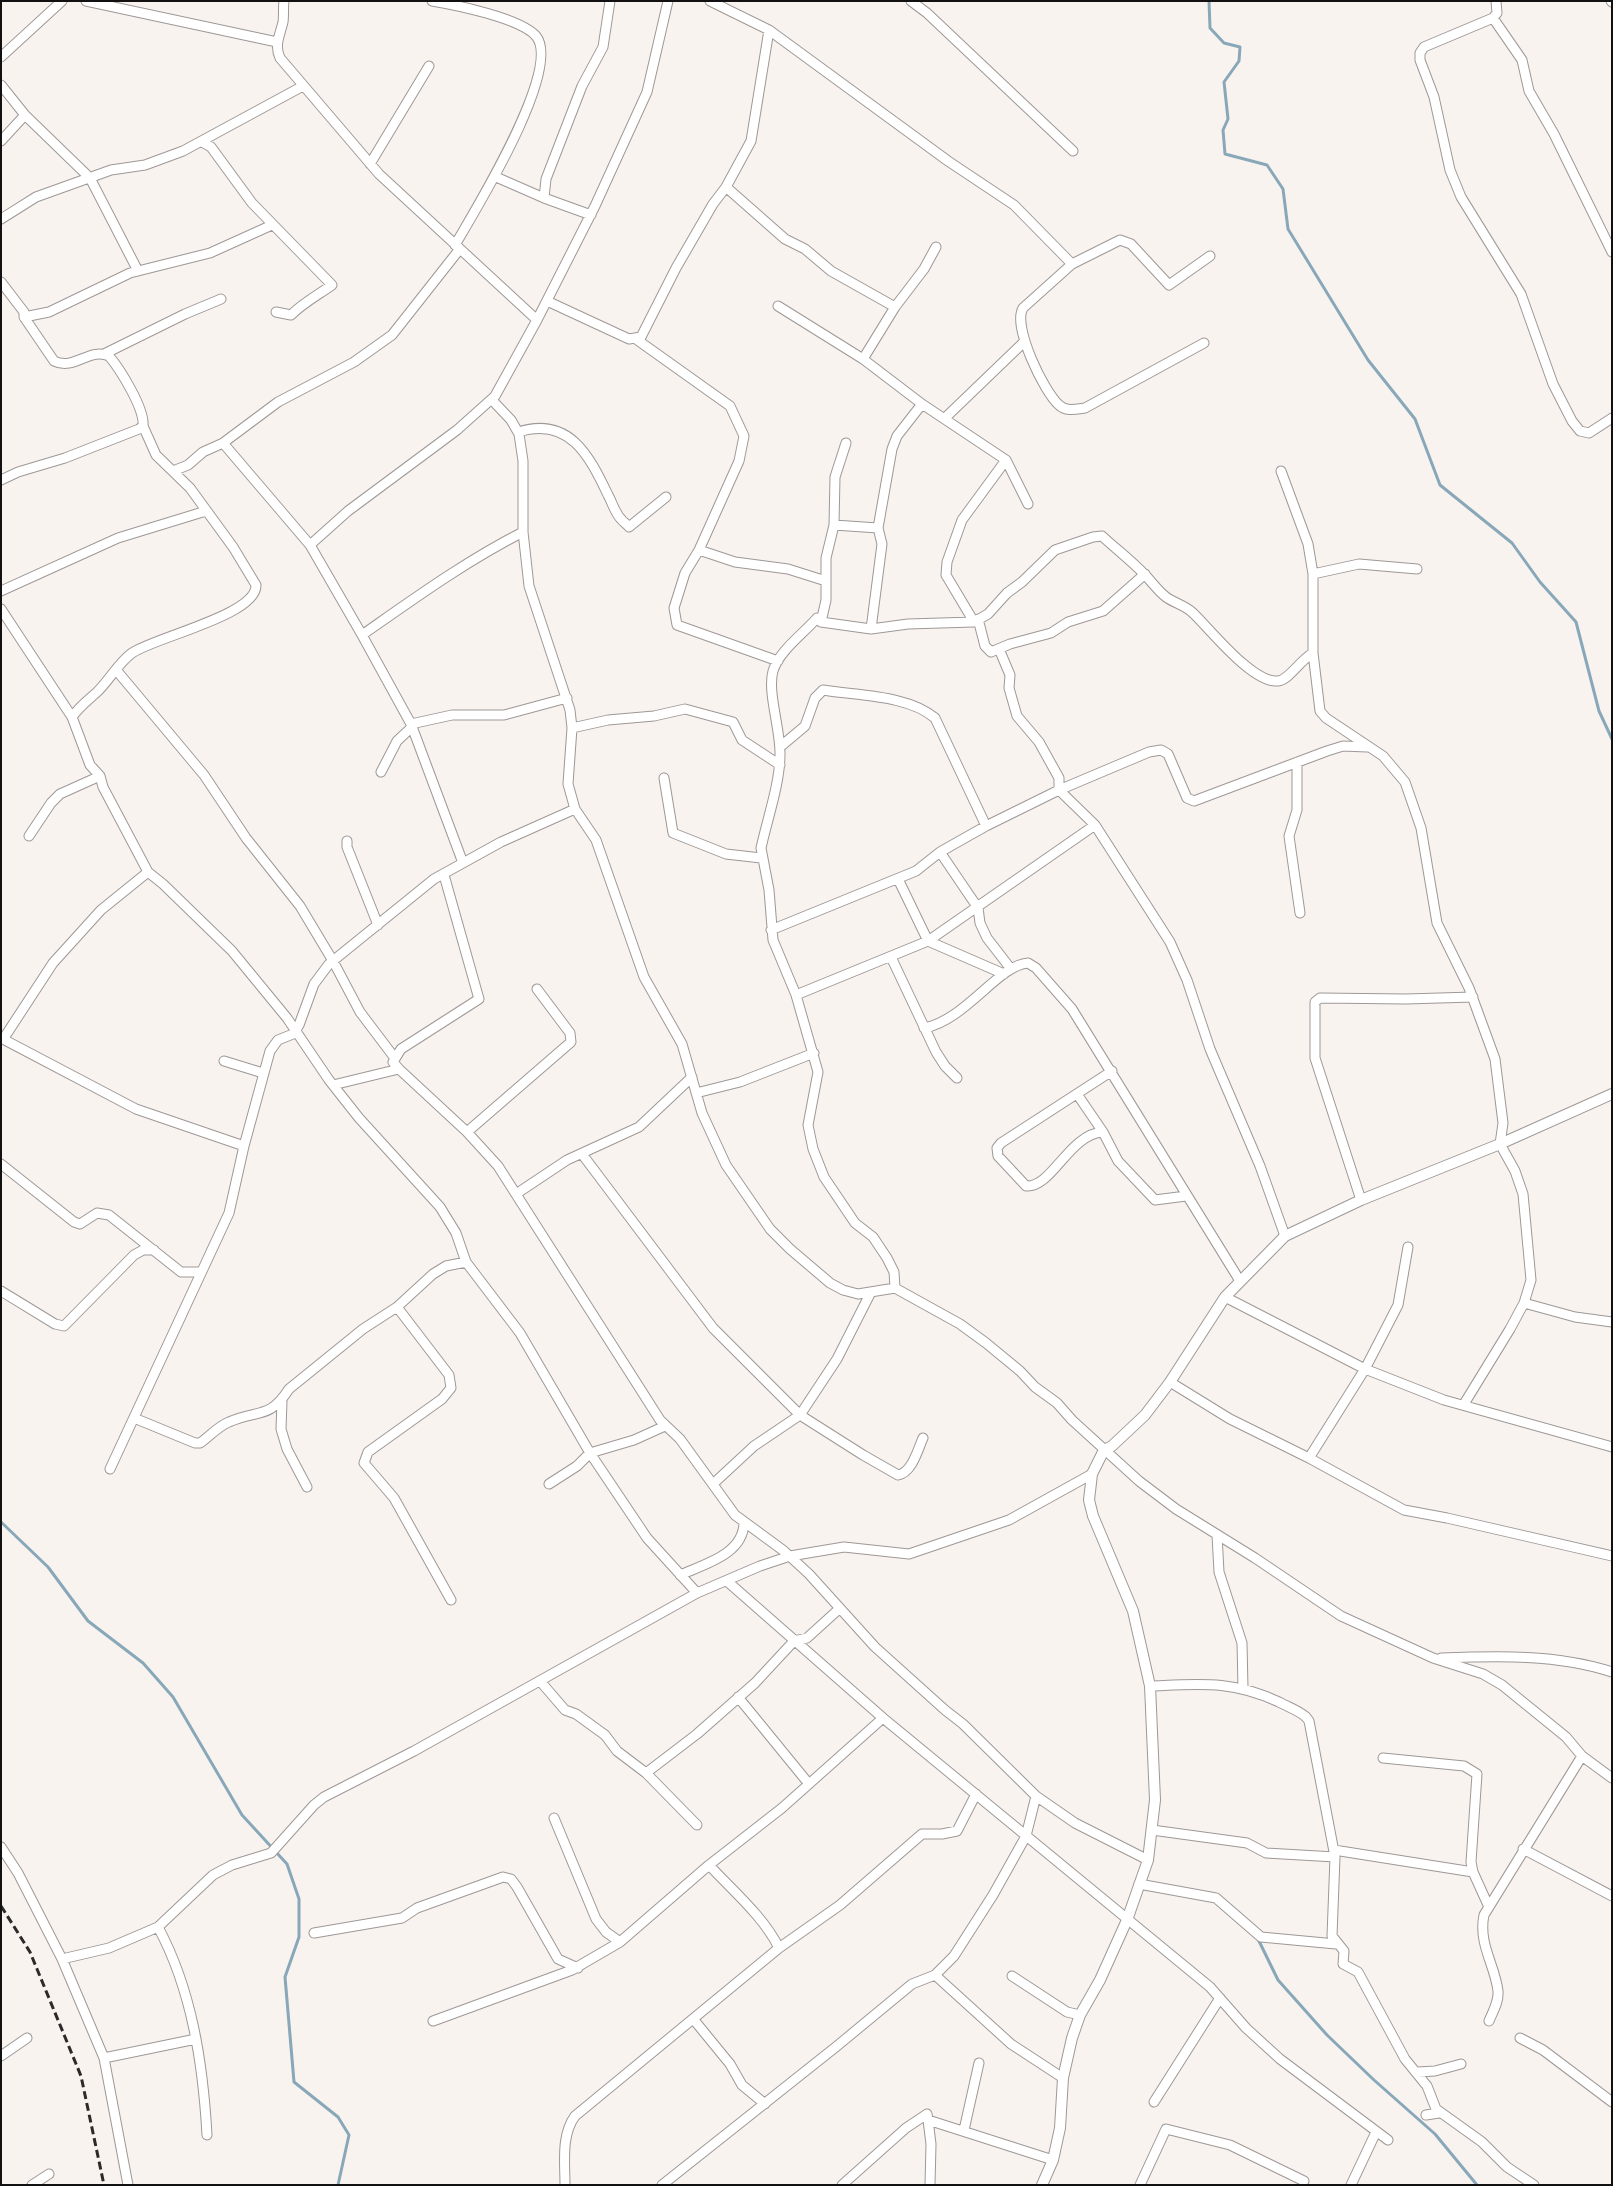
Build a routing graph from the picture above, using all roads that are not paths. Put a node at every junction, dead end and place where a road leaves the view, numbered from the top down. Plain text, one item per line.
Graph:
1 (62, 1) edge
2 (86, 1) edge
3 (284, 1) edge
4 (432, 1) edge
5 (610, 1) edge
6 (668, 1) edge
7 (710, 1) edge
8 (911, 1) edge
9 (1496, 1) edge
10 (447, 2) edge
11 (1493, 18) junction
12 (769, 30) junction
13 (277, 42) junction
14 (1, 57) edge
15 (429, 66) dead end
16 (1, 85) edge
17 (303, 86) junction
18 (25, 115) junction
19 (1, 141) edge
20 (202, 142) junction
21 (1073, 151) dead end
22 (370, 164) junction
23 (496, 177) junction
24 (90, 178) junction
25 (726, 187) junction
26 (544, 198) junction
27 (591, 215) junction
28 (1, 219) edge
29 (272, 224) junction
30 (457, 247) junction
31 (936, 247) dead end
32 (1612, 252) edge
33 (1210, 256) dead end
34 (1072, 264) junction
35 (138, 271) junction
36 (1, 282) edge
37 (221, 299) dead end
38 (547, 301) junction
39 (778, 306) dead end
40 (895, 308) junction
41 (276, 312) dead end
42 (24, 317) junction
43 (538, 320) junction
44 (636, 339) junction
45 (1024, 342) junction
46 (1204, 343) dead end
47 (104, 354) junction
48 (863, 359) junction
49 (492, 400) junction
50 (922, 404) junction
51 (945, 418) junction
52 (1612, 418) edge
53 (143, 426) junction
54 (518, 432) junction
55 (223, 443) junction
56 (846, 443) dead end
57 (1006, 460) junction
58 (173, 471) junction
59 (1281, 472) dead end
60 (1, 480) edge
61 (666, 497) dead end
62 (1028, 504) dead end
63 (206, 511) junction
64 (834, 525) junction
65 (878, 528) junction
66 (523, 532) junction
67 (310, 545) junction
68 (699, 550) junction
69 (1417, 569) dead end
70 (1145, 574) junction
71 (1313, 574) junction
72 (826, 581) junction
73 (1, 591) edge
74 (1, 609) edge
75 (976, 620) junction
76 (821, 622) junction
77 (871, 629) junction
78 (362, 635) junction
79 (999, 649) junction
80 (1313, 653) junction
81 (778, 661) junction
82 (117, 671) junction
83 (567, 698) junction
84 (72, 717) junction
85 (412, 725) junction
86 (572, 728) junction
87 (780, 747) junction
88 (1368, 747) junction
89 (1297, 762) junction
90 (780, 765) junction
91 (380, 772) dead end
92 (100, 776) junction
93 (664, 778) dead end
94 (1059, 790) junction
95 (575, 809) junction
96 (1095, 825) junction
97 (986, 826) junction
98 (29, 836) dead end
99 (347, 841) dead end
100 (940, 852) junction
101 (761, 858) junction
102 (463, 863) junction
103 (148, 872) junction
104 (444, 875) junction
105 (898, 879) junction
106 (978, 908) junction
107 (1300, 913) dead end
108 (378, 925) junction
109 (771, 930) junction
110 (928, 941) junction
111 (891, 957) junction
112 (334, 961) junction
113 (1008, 972) junction
114 (536, 989) dead end
115 (796, 995) junction
116 (1473, 997) junction
117 (924, 1028) junction
118 (296, 1029) junction
119 (2, 1038) edge
120 (814, 1053) junction
121 (394, 1057) junction
122 (224, 1061) dead end
123 (400, 1069) junction
124 (1112, 1071) junction
125 (263, 1073) junction
126 (692, 1077) junction
127 (957, 1078) dead end
128 (333, 1085) junction
129 (696, 1093) junction
130 (1078, 1094) junction
131 (1612, 1094) edge
132 (467, 1132) junction
133 (1103, 1132) junction
134 (1500, 1144) junction
135 (244, 1146) junction
136 (582, 1154) junction
137 (1, 1164) edge
138 (516, 1194) junction
139 (1186, 1196) junction
140 (1361, 1200) junction
141 (1285, 1236) junction
142 (1408, 1247) dead end
143 (154, 1250) junction
144 (466, 1262) junction
145 (201, 1272) junction
146 (1240, 1281) junction
147 (895, 1288) junction
148 (1, 1291) edge
149 (870, 1294) junction
150 (1225, 1297) junction
151 (1524, 1303) junction
152 (397, 1308) junction
153 (1612, 1322) edge
154 (1365, 1368) junction
155 (1170, 1382) junction
156 (282, 1401) junction
157 (1464, 1404) junction
158 (800, 1414) junction
159 (134, 1418) junction
160 (665, 1426) junction
161 (923, 1438) dead end
162 (1612, 1446) edge
163 (1104, 1450) junction
164 (590, 1453) junction
165 (1309, 1458) junction
166 (110, 1469) dead end
167 (1092, 1474) junction
168 (549, 1484) dead end
169 (713, 1484) junction
170 (307, 1487) dead end
171 (744, 1522) junction
172 (1217, 1535) junction
173 (790, 1556) junction
174 (1612, 1556) edge
175 (680, 1575) junction
176 (728, 1582) junction
177 (696, 1593) junction
178 (451, 1600) dead end
179 (839, 1609) junction
180 (794, 1641) junction
181 (1433, 1658) junction
182 (1612, 1672) edge
183 (540, 1681) junction
184 (1150, 1686) junction
185 (1243, 1688) junction
186 (738, 1697) junction
187 (883, 1718) junction
188 (1582, 1756) junction
189 (1383, 1758) dead end
190 (646, 1773) junction
191 (1612, 1778) edge
192 (809, 1784) junction
193 (976, 1794) junction
194 (1036, 1796) junction
195 (554, 1818) dead end
196 (697, 1825) dead end
197 (1152, 1830) junction
198 (1026, 1836) junction
199 (1, 1847) edge
200 (1523, 1849) junction
201 (1334, 1854) junction
202 (1148, 1860) junction
203 (709, 1865) junction
204 (1473, 1872) junction
205 (1140, 1884) junction
206 (1612, 1896) edge
207 (1488, 1905) junction
208 (1128, 1920) junction
209 (158, 1927) junction
210 (314, 1933) dead end
211 (620, 1942) junction
212 (1336, 1944) junction
213 (779, 1948) junction
214 (62, 1959) junction
215 (578, 1968) junction
216 (935, 1975) junction
217 (1012, 1976) dead end
218 (1220, 1998) junction
219 (1080, 2015) junction
220 (694, 2020) junction
221 (434, 2021) dead end
222 (1489, 2021) dead end
223 (27, 2038) dead end
224 (1520, 2038) dead end
225 (196, 2039) junction
226 (1, 2056) edge
227 (104, 2058) junction
228 (979, 2063) dead end
229 (1461, 2064) dead end
230 (1418, 2072) junction
231 (1063, 2078) junction
232 (1154, 2102) dead end
233 (1612, 2102) edge
234 (765, 2104) junction
235 (1439, 2113) junction
236 (1426, 2114) dead end
237 (928, 2120) junction
238 (964, 2130) junction
239 (1376, 2132) junction
240 (207, 2135) dead end
241 (1388, 2140) dead end
242 (1053, 2160) junction
243 (49, 2174) dead end
244 (1304, 2182) dead end
245 (32, 2185) edge
246 (128, 2185) edge
247 (565, 2185) edge
248 (662, 2185) edge
249 (842, 2185) edge
250 (930, 2185) edge
251 (1042, 2185) edge
252 (1140, 2185) edge
253 (1351, 2185) edge
254 (1534, 2185) edge

1 - 14 street
2 - 13 street
3 - 13 street
4 - 10 street
5 - 26 street
6 - 27 street
7 - 12 street
8 - 21 street
9 - 11 street
10 - 23 street
11 - 32 street
11 - 52 street
12 - 25 street
12 - 34 street
13 - 17 street
15 - 22 street
16 - 18 street
17 - 20 street
17 - 22 street
18 - 19 street
18 - 24 street
20 - 24 street
20 - 29 street
22 - 30 street
23 - 26 street
23 - 30 street
24 - 28 street
24 - 35 street
25 - 40 street
25 - 44 street
26 - 27 street
27 - 38 street
29 - 35 street
29 - 41 street
30 - 43 street
30 - 55 street
31 - 40 street
33 - 34 street
34 - 45 street
35 - 42 street
36 - 42 street
37 - 47 street
38 - 43 street
38 - 44 street
39 - 48 street
40 - 48 street
42 - 47 street
43 - 49 street
44 - 68 street
45 - 46 street
45 - 51 street
47 - 53 street
48 - 50 street
49 - 54 street
49 - 67 street
50 - 51 street
50 - 65 street
51 - 57 street
53 - 58 street
53 - 60 street
54 - 61 street
54 - 66 street
55 - 58 street
55 - 67 street
56 - 64 street
57 - 62 street
57 - 75 street
58 - 63 street
59 - 71 street
63 - 73 street
63 - 82 street
64 - 65 street
64 - 72 street
65 - 77 street
66 - 78 street
66 - 83 street
67 - 78 street
68 - 72 street
68 - 81 street
69 - 71 street
70 - 75 street
70 - 79 street
70 - 80 street
71 - 80 street
72 - 76 street
74 - 84 street
75 - 77 street
75 - 79 street
76 - 77 street
76 - 81 street
78 - 85 street
79 - 94 street
80 - 88 street
81 - 87 street
82 - 84 street
82 - 112 street
83 - 85 street
83 - 86 street
84 - 92 street
85 - 91 street
85 - 102 street
86 - 90 street
86 - 95 street
87 - 90 street
87 - 97 street
88 - 89 street
88 - 116 street
89 - 94 street
89 - 107 street
90 - 101 street
92 - 98 street
92 - 103 street
93 - 101 street
94 - 96 street
94 - 97 street
95 - 102 street
95 - 126 street
96 - 106 street
96 - 141 street
97 - 100 street
99 - 108 street
100 - 105 street
100 - 106 street
101 - 109 street
102 - 104 street
103 - 118 street
103 - 119 street
104 - 108 street
104 - 121 street
105 - 109 street
105 - 110 street
106 - 110 street
106 - 113 street
108 - 112 street
109 - 115 street
110 - 111 street
110 - 113 street
111 - 115 street
111 - 117 street
112 - 118 street
112 - 121 street
113 - 117 street
113 - 124 street
114 - 132 street
115 - 120 street
116 - 134 street
116 - 140 street
117 - 127 street
118 - 125 street
118 - 128 street
119 - 135 street
120 - 129 street
120 - 147 street
121 - 123 street
122 - 125 street
123 - 128 street
123 - 132 street
124 - 130 street
124 - 139 street
125 - 135 street
126 - 129 street
126 - 136 street
128 - 144 street
129 - 149 street
130 - 133 street
130 - 133 street
131 - 134 street
132 - 138 street
133 - 139 street
134 - 140 street
134 - 151 street
135 - 145 street
136 - 138 street
136 - 158 street
137 - 143 street
138 - 160 street
139 - 146 street
140 - 141 street
141 - 146 street
142 - 154 street
143 - 145 street
143 - 148 street
144 - 152 street
144 - 164 street
145 - 159 street
146 - 150 street
147 - 149 street
147 - 163 street
149 - 158 street
150 - 154 street
150 - 155 street
151 - 153 street
151 - 157 street
152 - 156 street
152 - 178 street
154 - 157 street
154 - 165 street
155 - 163 street
155 - 165 street
156 - 159 street
156 - 170 street
157 - 162 street
158 - 161 street
158 - 169 street
159 - 166 street
160 - 164 street
160 - 169 street
163 - 167 street
163 - 172 street
164 - 168 street
164 - 175 street
165 - 174 street
167 - 173 street
167 - 184 street
169 - 171 street
171 - 173 street
171 - 175 street
172 - 181 street
172 - 185 street
173 - 176 street
173 - 179 street
175 - 177 street
176 - 177 street
176 - 180 street
177 - 183 street
179 - 180 street
179 - 194 street
180 - 186 street
180 - 187 street
181 - 182 street
181 - 188 street
183 - 190 street
183 - 209 street
184 - 185 street
184 - 197 street
185 - 201 street
186 - 190 street
186 - 192 street
187 - 192 street
187 - 193 street
188 - 191 street
188 - 200 street
189 - 204 street
190 - 196 street
192 - 203 street
193 - 198 street
193 - 213 street
194 - 198 street
194 - 202 street
195 - 211 street
197 - 201 street
197 - 202 street
198 - 208 street
198 - 216 street
199 - 214 street
200 - 206 street
200 - 207 street
201 - 204 street
201 - 212 street
202 - 205 street
203 - 211 street
203 - 213 street
204 - 207 street
205 - 208 street
205 - 212 street
207 - 222 street
208 - 218 street
208 - 219 street
209 - 214 street
209 - 225 street
210 - 215 street
211 - 215 street
212 - 230 street
213 - 220 street
214 - 227 street
215 - 221 street
216 - 231 street
216 - 234 street
217 - 219 street
218 - 232 street
218 - 239 street
219 - 231 street
220 - 234 street
220 - 247 street
223 - 226 street
224 - 233 street
225 - 227 street
225 - 240 street
227 - 246 street
228 - 238 street
229 - 230 street
230 - 235 street
231 - 242 street
234 - 248 street
235 - 236 street
235 - 254 street
237 - 238 street
237 - 249 street
237 - 250 street
238 - 242 street
239 - 241 street
239 - 253 street
242 - 251 street
243 - 245 street
244 - 252 street

